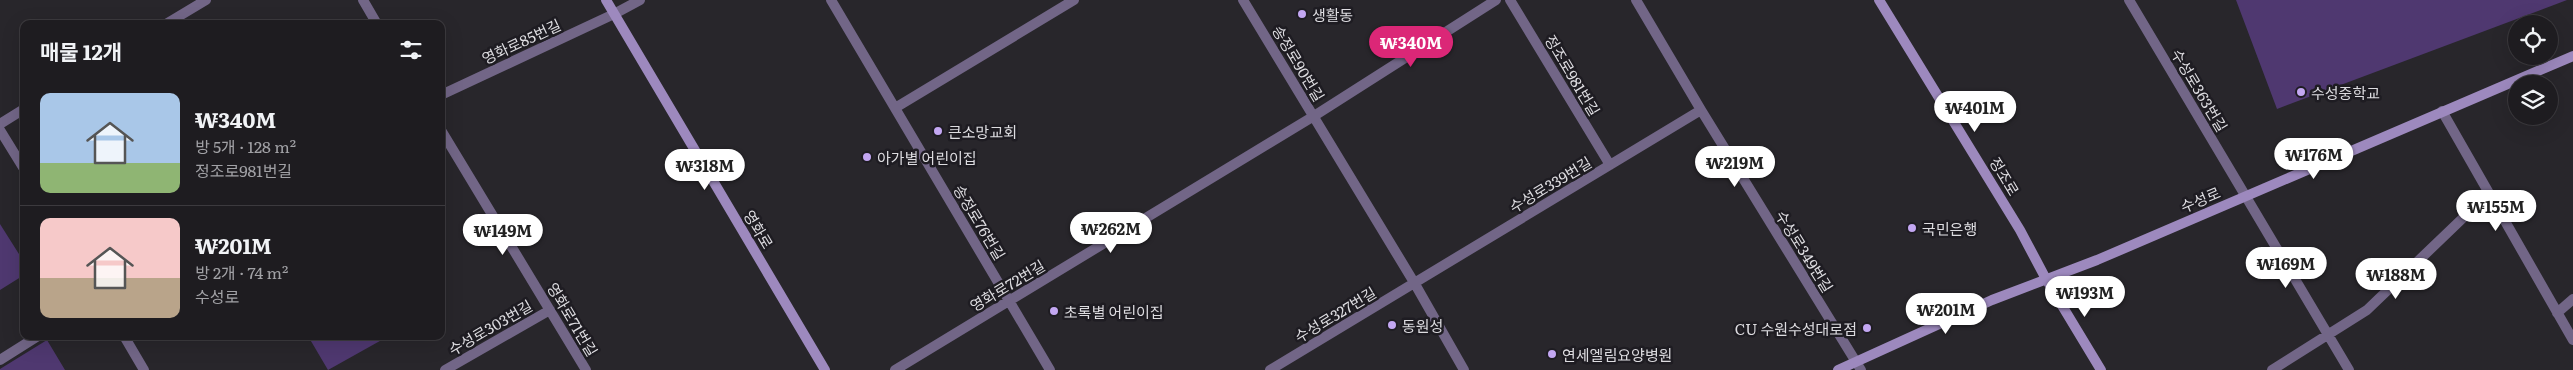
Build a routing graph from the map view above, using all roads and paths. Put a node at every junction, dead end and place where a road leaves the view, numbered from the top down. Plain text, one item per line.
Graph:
1 (206, 0) edge
2 (363, 0) edge
3 (606, 0) edge
4 (640, 0) edge
5 (831, 0) edge
6 (1074, 0) edge
7 (1243, 0) edge
8 (1496, 0) edge
9 (1510, 0) edge
10 (1636, 0) edge
11 (1880, 0) edge
12 (2129, 0) edge
13 (614, 14) junction
14 (173, 20) edge
15 (375, 20) edge
16 (2573, 56) edge
17 (445, 93) edge
18 (895, 108) junction
19 (1701, 110) junction
20 (2442, 111) junction
21 (20, 112) edge
22 (1314, 116) junction
23 (0, 124) edge
24 (0, 130) edge
25 (445, 137) edge
26 (20, 162) edge
27 (1610, 165) junction
28 (2489, 193) junction
29 (2246, 196) junction
30 (2046, 280) junction
31 (1416, 284) junction
32 (2573, 299) edge
33 (1009, 301) junction
34 (550, 310) junction
35 (2557, 314) junction
36 (2328, 335) junction
37 (32, 340) edge
38 (126, 340) edge
39 (2573, 340) edge
40 (0, 360) edge
41 (1859, 366) edge
42 (144, 370) edge
43 (445, 370) edge
44 (586, 370) edge
45 (825, 370) edge
46 (896, 370) edge
47 (1050, 370) edge
48 (1270, 370) edge
49 (1464, 370) edge
50 (1838, 370) edge
51 (2101, 370) edge
52 (2272, 370) edge
53 (2349, 370) edge

1 - 14 street
2 - 15 street
3 - 13 street, 영화로
4 - 13 street, 영화로85번길
5 - 18 street, 송정로76번길
6 - 18 street
7 - 22 street, 송정로90번길
8 - 22 street
9 - 27 street, 정조로981번길
10 - 19 street, 수성로349번길
11 - 30 street, 정조로
12 - 29 street, 수성로363번길
13 - 17 street, 영화로85번길
13 - 45 street, 영화로
16 - 20 street, 수성로
18 - 33 street, 송정로76번길
19 - 27 street, 수성로339번길
19 - 41 street, 수성로349번길
20 - 28 street
20 - 29 street, 수성로
21 - 23 street
22 - 31 street
22 - 33 street, 영화로72번길
24 - 26 street
25 - 34 street, 영화로71번길
27 - 31 street, 수성로339번길
28 - 35 street
28 - 36 street
29 - 30 street, 수성로
29 - 36 street, 수성로363번길
30 - 41 street, 수성로
30 - 51 street, 정조로
31 - 48 street, 수성로327번길
31 - 49 street
32 - 35 street
33 - 46 street, 영화로72번길
33 - 47 street
34 - 43 street, 수성로303번길
34 - 44 street, 영화로71번길
35 - 39 street
36 - 52 street
36 - 53 street, 수성로363번길
37 - 40 street
38 - 42 street
41 - 50 street, 수성로

